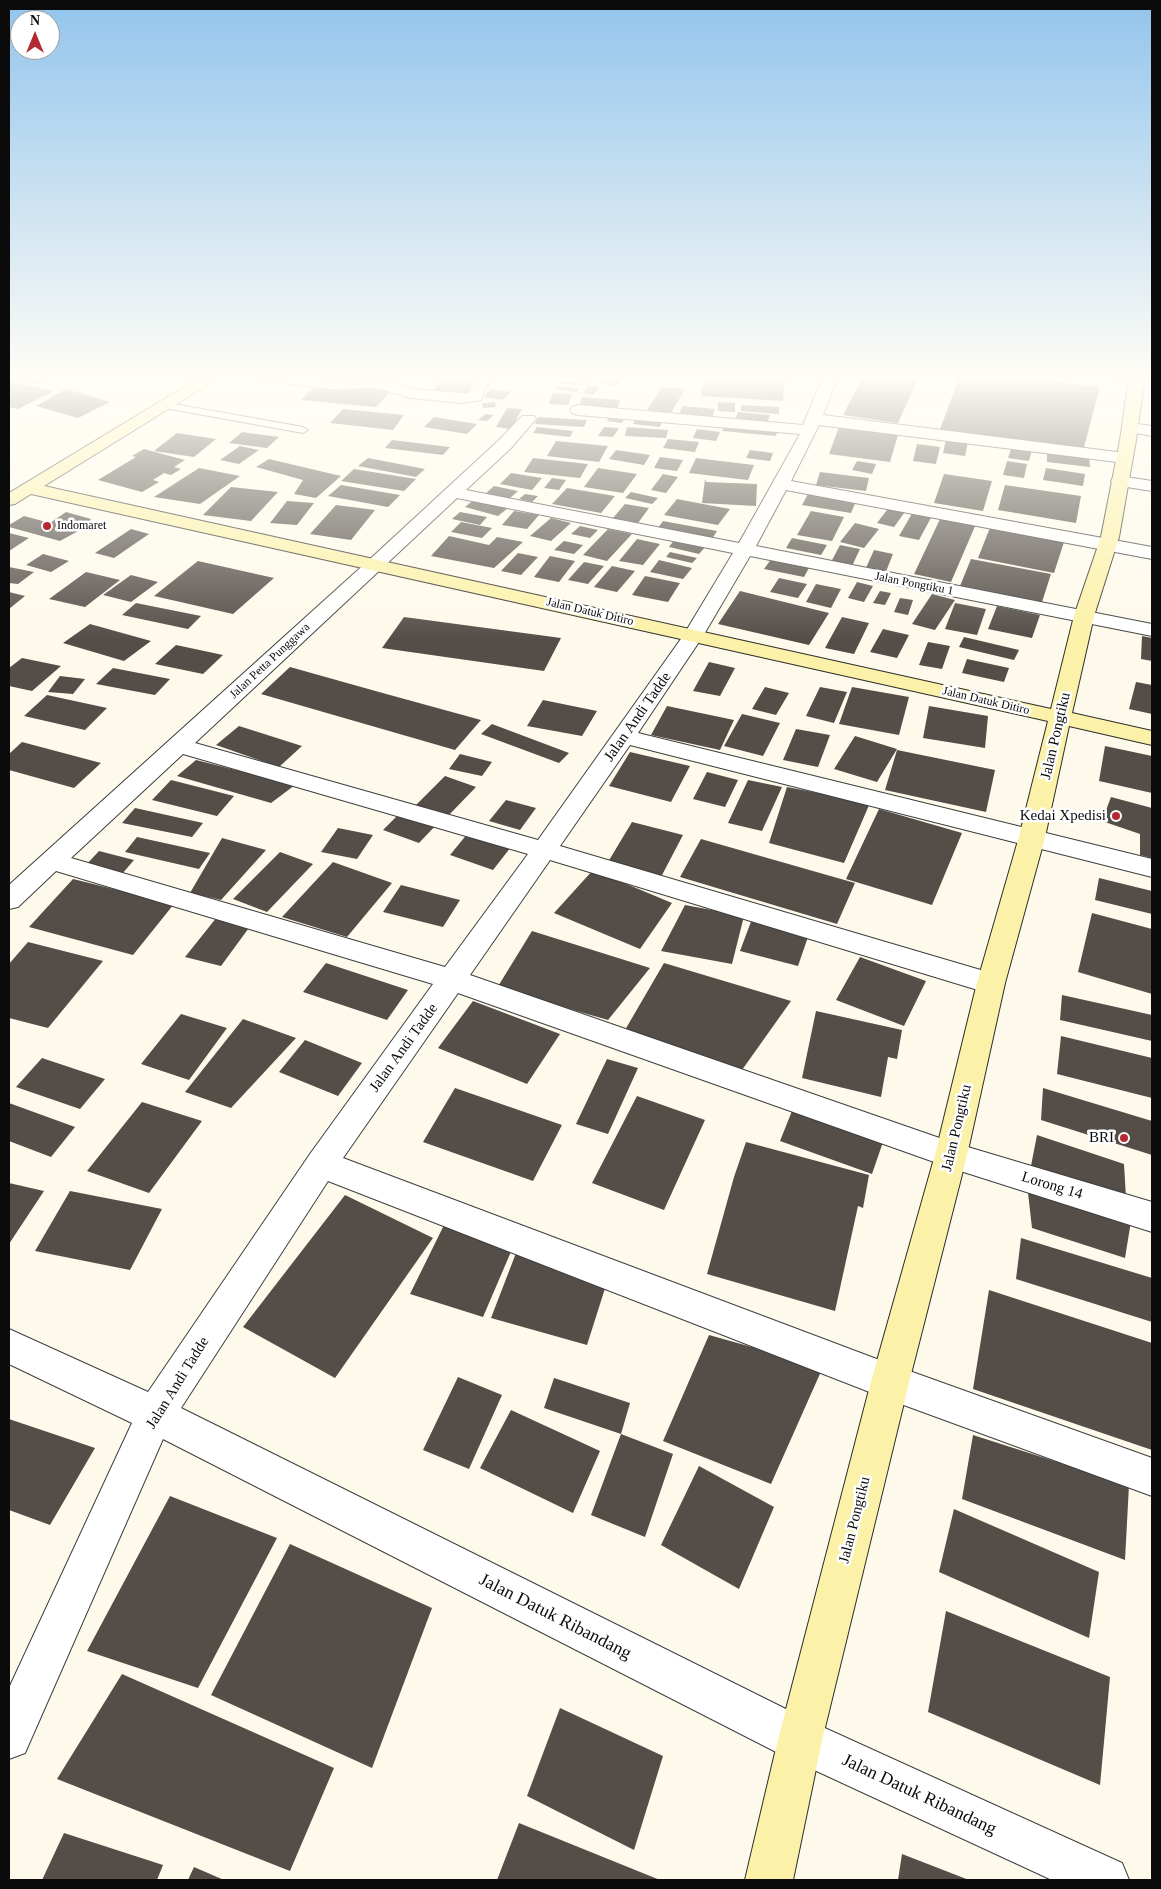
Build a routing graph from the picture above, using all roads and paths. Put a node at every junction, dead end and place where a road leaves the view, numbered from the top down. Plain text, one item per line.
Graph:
1 (67, 464) edge
2 (483, 464) edge
3 (791, 464) edge
4 (1124, 464) edge
5 (1120, 481) junction
6 (781, 484) junction
7 (1152, 486) edge
8 (28, 488) junction
9 (452, 492) junction
10 (9, 500) edge
11 (1108, 545) junction
12 (744, 551) junction
13 (1152, 553) edge
14 (376, 564) junction
15 (1084, 616) junction
16 (1152, 630) edge
17 (693, 636) junction
18 (1060, 718) junction
19 (624, 737) junction
20 (1152, 738) edge
21 (178, 745) junction
22 (1032, 838) junction
23 (544, 850) junction
24 (51, 861) junction
25 (1152, 868) edge
26 (9, 900) edge
27 (452, 980) junction
28 (991, 983) junction
29 (951, 1155) junction
30 (321, 1164) junction
31 (1152, 1217) edge
32 (9, 1346) edge
33 (890, 1382) junction
34 (155, 1416) junction
35 (1152, 1477) edge
36 (9, 1737) edge
37 (800, 1740) junction
38 (769, 1880) edge
39 (1105, 1880) edge

1 - 8 street
2 - 9 street, Jalan Petta Punggawa
3 - 6 street, Jalan Andi Tadde
4 - 5 street, Jalan Pongtiku
5 - 7 street
5 - 11 street, Jalan Pongtiku
6 - 11 street
6 - 12 street, Jalan Andi Tadde
8 - 10 street
8 - 14 street, Jalan Datuk Ditiro
9 - 12 street, Jalan Pongtiku 1
9 - 14 street, Jalan Petta Punggawa
11 - 13 street
11 - 15 street, Jalan Pongtiku
12 - 15 street, Jalan Pongtiku 1
12 - 17 street, Jalan Andi Tadde
14 - 17 street, Jalan Datuk Ditiro
14 - 21 street, Jalan Petta Punggawa
15 - 16 street, Jalan Pongtiku 1
15 - 18 street, Jalan Pongtiku
17 - 18 street, Jalan Datuk Ditiro
17 - 19 street, Jalan Andi Tadde
18 - 20 street, Jalan Datuk Ditiro
18 - 22 street, Jalan Pongtiku
19 - 22 street
19 - 23 street, Jalan Andi Tadde
21 - 23 street
21 - 24 street, Jalan Petta Punggawa
22 - 25 street
22 - 28 street, Jalan Pongtiku
23 - 27 street, Jalan Andi Tadde
23 - 28 street
24 - 26 street, Jalan Petta Punggawa
24 - 27 street, Lorong 14
27 - 29 street, Lorong 14
27 - 30 street, Jalan Andi Tadde
28 - 29 street, Jalan Pongtiku
29 - 31 street, Lorong 14
29 - 33 street, Jalan Pongtiku
30 - 33 street
30 - 34 street, Jalan Andi Tadde
32 - 34 street, Jalan Datuk Ribandang
33 - 35 street
33 - 37 street, Jalan Pongtiku
34 - 36 street, Jalan Andi Tadde
34 - 37 street, Jalan Datuk Ribandang
37 - 38 street, Jalan Pongtiku
37 - 39 street, Jalan Datuk Ribandang

